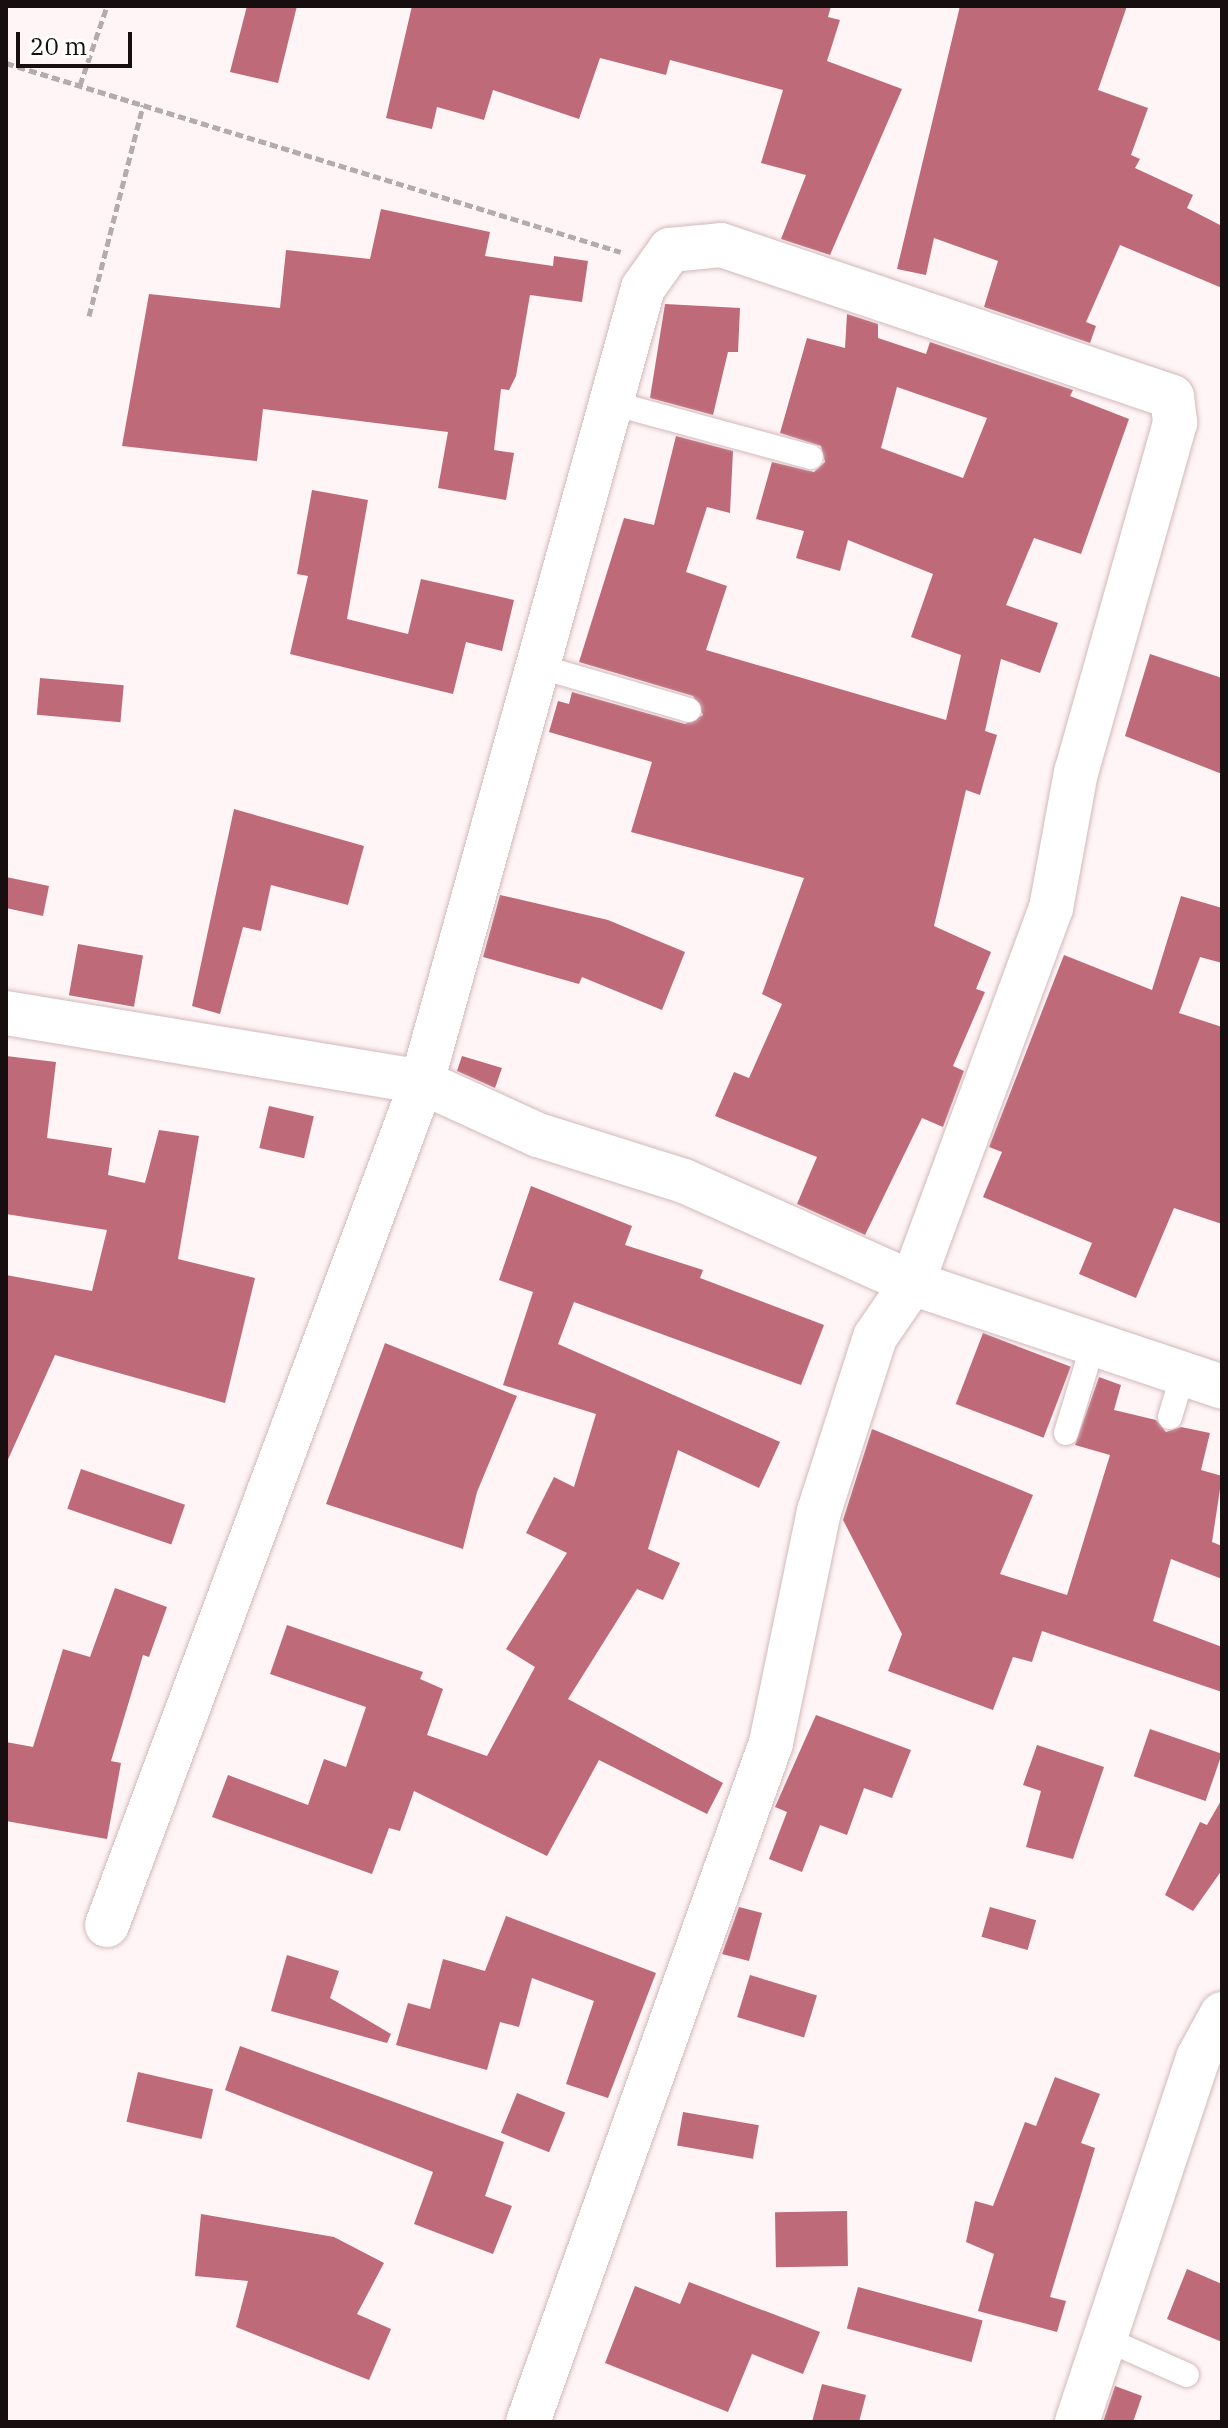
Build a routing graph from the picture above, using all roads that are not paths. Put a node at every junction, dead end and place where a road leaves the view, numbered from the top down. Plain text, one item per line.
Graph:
1 (612, 403) junction
2 (811, 457) dead end
3 (541, 667) junction
4 (689, 710) dead end
5 (6, 1013) edge
6 (422, 1082) junction
7 (912, 1283) junction
8 (1092, 1348) junction
9 (1191, 1394) edge
10 (1066, 1433) dead end
11 (107, 1925) dead end
12 (1222, 2014) edge
13 (1110, 2341) junction
14 (1187, 2375) dead end
15 (528, 2422) edge
16 (1077, 2422) edge

1 - 2 lane
1 - 3 street
1 - 7 street
3 - 4 lane
3 - 6 street
5 - 6 street
6 - 7 street
6 - 11 street
7 - 8 street
7 - 15 street
8 - 9 street
8 - 10 lane
12 - 13 street
13 - 14 lane
13 - 16 street

